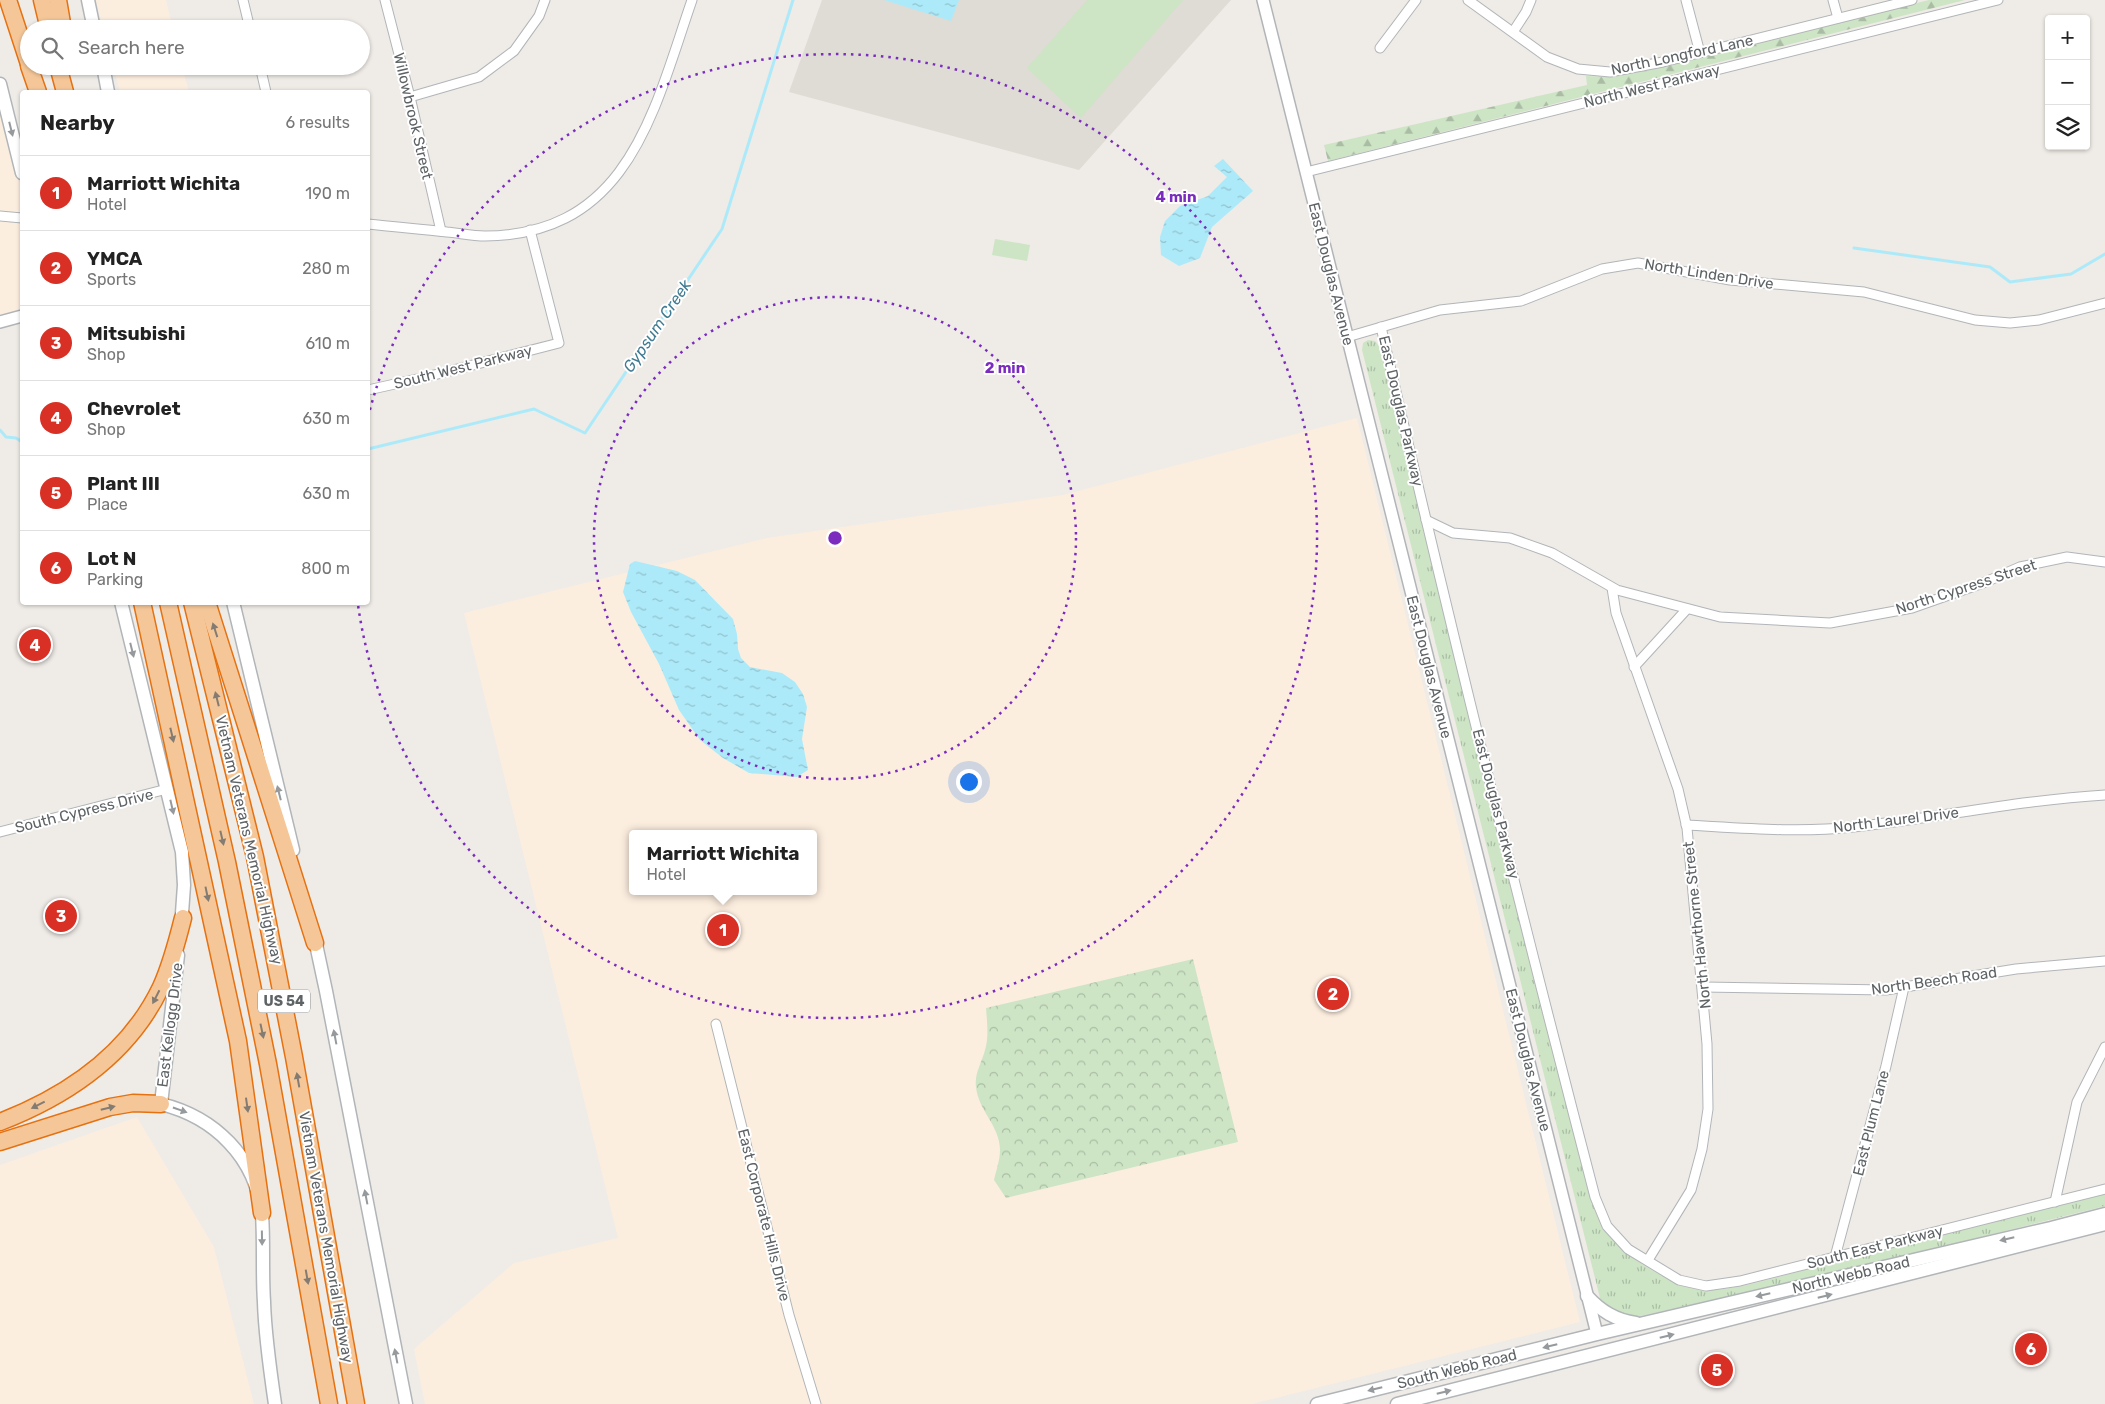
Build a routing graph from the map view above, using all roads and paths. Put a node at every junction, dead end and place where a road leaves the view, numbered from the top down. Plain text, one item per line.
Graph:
1 (8, 0) edge
2 (20, 0) edge
3 (42, 0) edge
4 (58, 0) edge
5 (88, 0) edge
6 (243, 0) edge
7 (385, 0) edge
8 (545, 0) edge
9 (692, 0) edge
10 (1263, 0) edge
11 (1416, 0) edge
12 (1468, 0) edge
13 (1531, 0) edge
14 (1686, 0) edge
15 (1833, 0) edge
16 (1912, 0) edge
17 (1998, 0) edge
18 (1838, 18) junction
19 (25, 20) edge
20 (47, 20) edge
21 (61, 20) edge
22 (92, 20) edge
23 (248, 20) edge
24 (1513, 32) junction
25 (20, 37) edge
26 (1380, 48) dead end
27 (1700, 53) junction
28 (32, 75) edge
29 (38, 75) edge
30 (60, 75) edge
31 (70, 75) edge
32 (105, 75) edge
33 (262, 75) edge
34 (0, 84) edge
35 (37, 90) edge
36 (42, 90) edge
37 (64, 90) edge
38 (73, 90) edge
39 (108, 90) edge
40 (266, 90) edge
41 (410, 97) junction
42 (20, 165) edge
43 (1306, 172) junction
44 (0, 216) edge
45 (20, 218) edge
46 (370, 224) edge
47 (530, 230) junction
48 (441, 232) junction
49 (2105, 303) edge
50 (20, 317) edge
51 (0, 322) edge
52 (1381, 328) junction
53 (1347, 337) junction
54 (370, 390) edge
55 (1426, 520) junction
56 (2105, 562) edge
57 (1612, 588) junction
58 (122, 605) edge
59 (143, 605) edge
60 (169, 605) edge
61 (193, 605) edge
62 (207, 605) edge
63 (235, 605) edge
64 (1687, 608) junction
65 (1634, 666) junction
66 (168, 789) junction
67 (2105, 795) edge
68 (1686, 825) junction
69 (0, 832) edge
70 (182, 918) junction
71 (315, 943) junction
72 (2105, 961) edge
73 (1703, 987) junction
74 (1904, 987) junction
75 (716, 1024) dead end
76 (2105, 1047) edge
77 (161, 1104) junction
78 (0, 1122) edge
79 (0, 1142) edge
80 (2105, 1189) edge
81 (2055, 1202) junction
82 (262, 1212) junction
83 (2105, 1214) edge
84 (2105, 1224) edge
85 (1835, 1257) junction
86 (1648, 1260) junction
87 (1587, 1296) junction
88 (1641, 1324) junction
89 (1597, 1334) junction
90 (1620, 1348) junction
91 (1574, 1360) junction
92 (275, 1404) edge
93 (329, 1404) edge
94 (356, 1404) edge
95 (406, 1404) edge
96 (816, 1404) edge
97 (1317, 1404) edge
98 (1396, 1404) edge

1 - 25 highway
2 - 19 highway
3 - 20 highway
4 - 21 highway
5 - 22 main road
6 - 23 street
7 - 41 street, Willowbrook Street
8 - 41 street
9 - 47 street
10 - 43 street, East Douglas Avenue
11 - 26 street
12 - 24 street, North Longford Lane
13 - 24 street
14 - 27 street
15 - 18 street
16 - 18 street, North Longford Lane
17 - 43 street, North West Parkway
18 - 27 street, North Longford Lane
24 - 27 street, North Longford Lane
28 - 35 highway
29 - 36 highway
30 - 37 highway
31 - 38 highway
32 - 39 main road
33 - 40 street
34 -> 42 main road
41 - 48 street, Willowbrook Street
43 - 53 street, East Douglas Avenue
44 - 45 street
46 - 48 street
47 - 48 street
47 - 54 street, South West Parkway
49 - 52 street, North Linden Drive
50 - 51 street
52 - 53 street, North Linden Drive
52 - 55 street, East Douglas Parkway
53 - 87 street, East Douglas Avenue
55 - 57 street, North Cypress Street
55 - 86 street, East Douglas Parkway
56 - 64 street, North Cypress Street
57 - 64 street, North Cypress Street
57 - 65 street, North Hawthorne Street
58 -> 66 main road, East Kellogg Drive
59 -> 82 highway
60 -> 93 highway, Vietnam Veterans Memorial Highway / US 54
94 -> 61 highway, Vietnam Veterans Memorial Highway / US 54
71 -> 62 highway
71 -> 63 main road
64 - 65 street
65 - 68 street, North Hawthorne Street
66 - 69 street, South Cypress Drive
66 -> 70 main road, East Kellogg Drive
67 - 68 street, North Laurel Drive
68 - 73 street, North Hawthorne Street
70 - 77 main road, East Kellogg Drive
70 -> 78 highway
95 -> 71 main road
72 - 74 street, North Beech Road
73 - 74 street, North Beech Road
73 - 86 street, North Hawthorne Street
74 - 85 street, East Plum Lane
75 - 96 street, East Corporate Hills Drive
76 - 81 street
79 -> 77 highway
77 -> 82 main road, East Kellogg Drive
80 - 81 street, South East Parkway
81 - 85 street, South East Parkway
82 -> 92 main road, East Kellogg Drive
83 -> 88 main road, North Webb Road
90 -> 84 main road, North Webb Road
85 - 86 street, South East Parkway
87 - 88 main road
87 - 89 street, East Douglas Avenue
88 - 89 main road, North Webb Road
89 - 90 main road
89 - 91 main road
89 -> 97 main road, South Webb Road
90 - 91 main road, South Webb Road
98 -> 91 main road, South Webb Road

